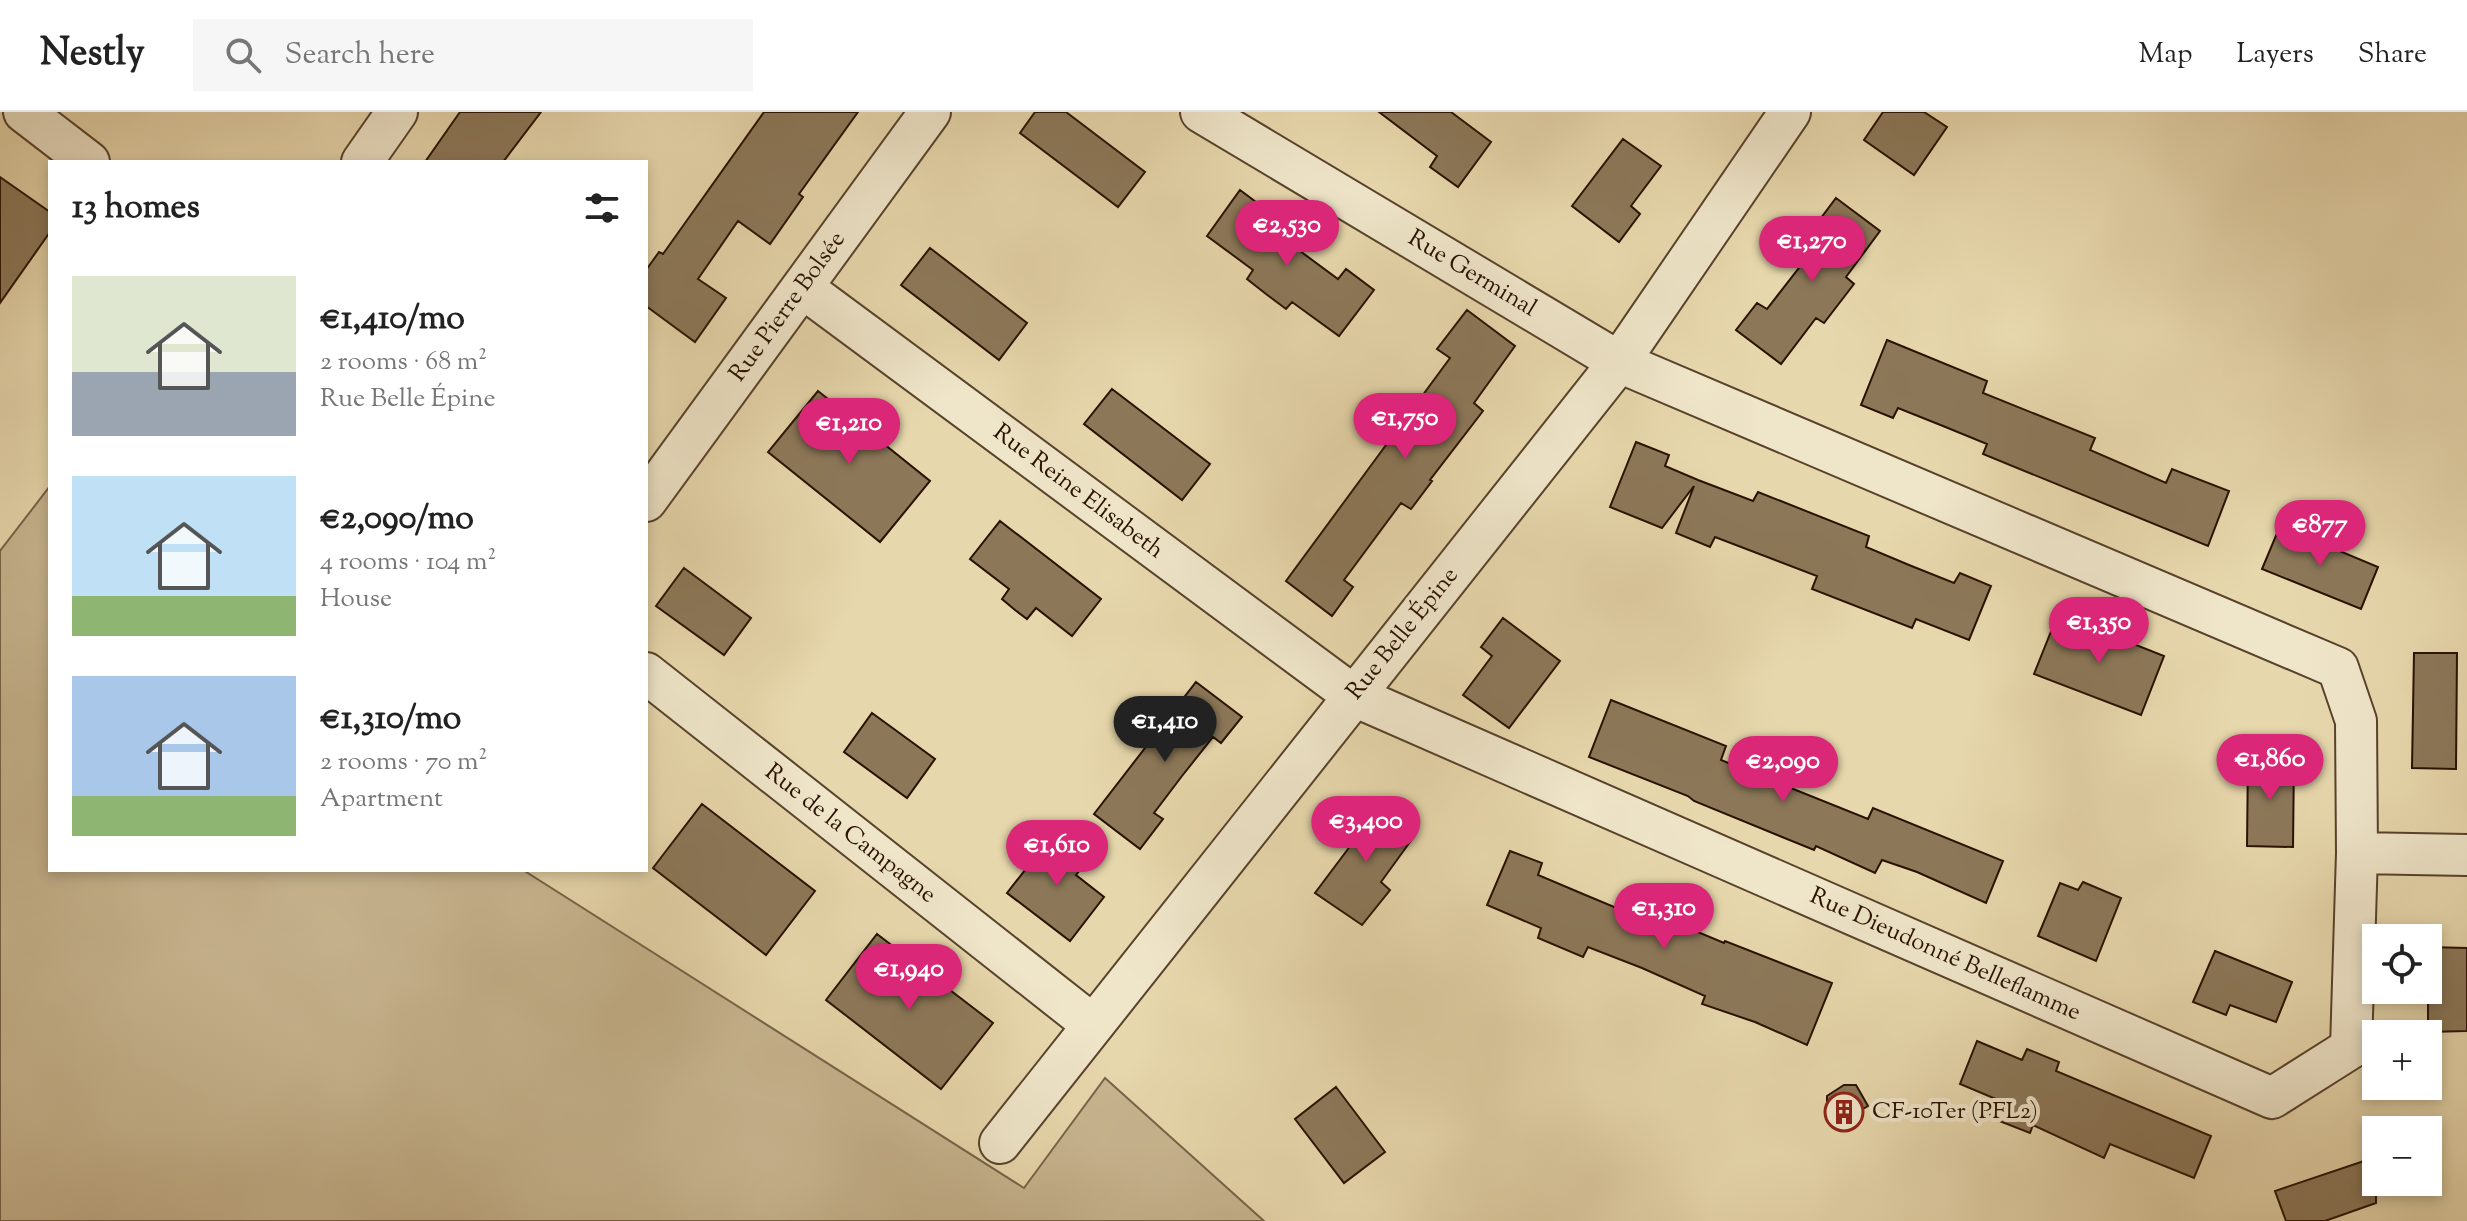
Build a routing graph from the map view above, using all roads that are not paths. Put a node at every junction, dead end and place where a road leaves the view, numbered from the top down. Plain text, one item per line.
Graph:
1 (24, 112) edge
2 (397, 112) edge
3 (930, 112) edge
4 (1201, 112) edge
5 (1790, 112) edge
6 (86, 160) edge
7 (363, 160) edge
8 (803, 288) junction
9 (1619, 362) junction
10 (648, 498) edge
11 (648, 675) edge
12 (1354, 696) junction
13 (2357, 853) junction
14 (2467, 855) edge
15 (1093, 1025) junction
16 (1000, 1143) dead end

1 - 6 street
2 - 7 street
3 - 8 street, Rue Pierre Bolsée
4 - 9 street, Rue Germinal
5 - 9 street, Rue Belle Épine
8 - 10 street, Rue Pierre Bolsée
8 - 12 street, Rue Reine Elisabeth
9 - 12 street, Rue Belle Épine
9 - 13 street, Rue Dieudonné Belleflamme
11 - 15 street, Rue de la Campagne
12 - 13 street, Rue Dieudonné Belleflamme
12 - 15 street, Rue Belle Épine
13 - 14 street
15 - 16 street, Rue Belle Épine

